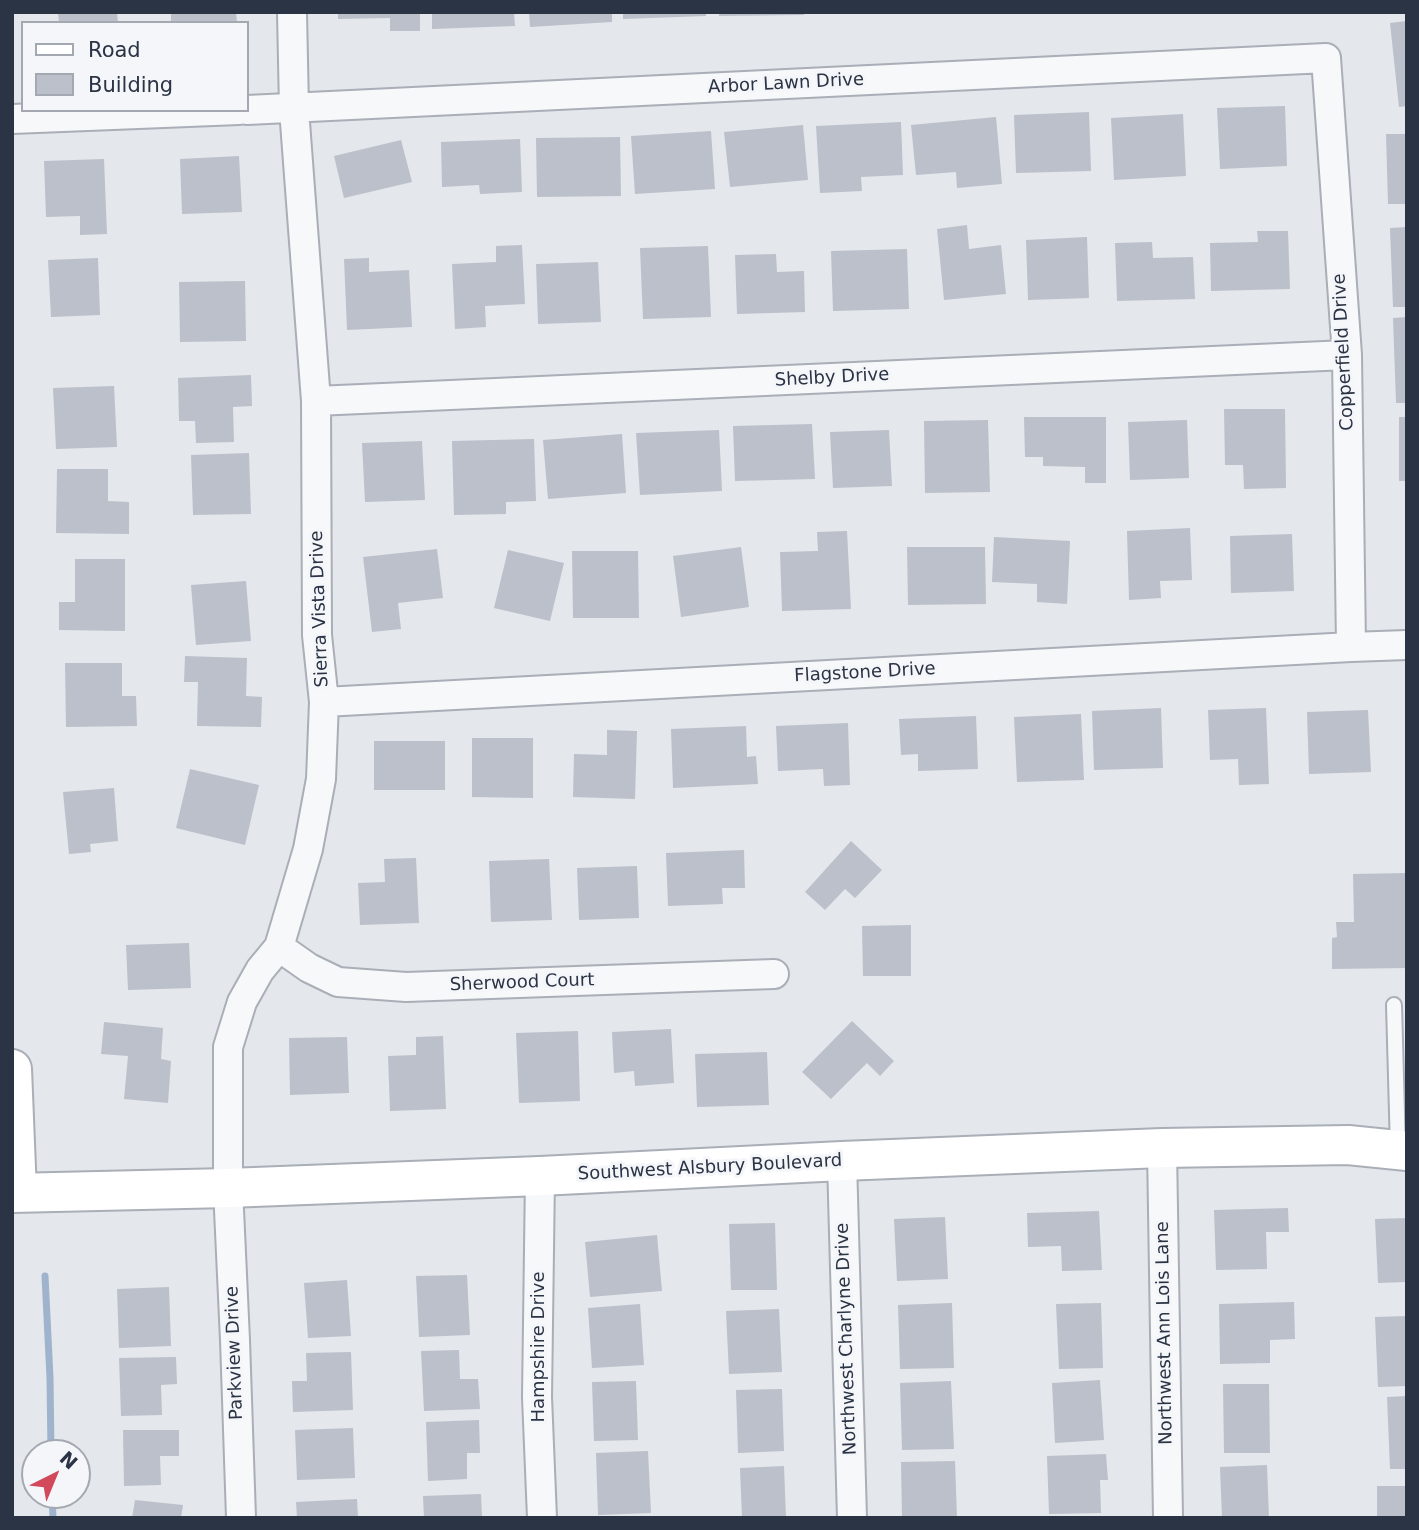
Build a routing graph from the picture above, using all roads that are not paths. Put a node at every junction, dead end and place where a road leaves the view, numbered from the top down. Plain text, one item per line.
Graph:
1 (292, 12) edge
2 (1326, 58) joint
3 (294, 108) junction
4 (248, 110) edge
5 (182, 112) edge
6 (12, 118) edge
7 (1347, 355) junction
8 (316, 401) junction
9 (1407, 645) edge
10 (1351, 647) junction
11 (324, 702) junction
12 (279, 947) junction
13 (774, 974) dead end
14 (1394, 1005) dead end
15 (12, 1069) edge
16 (1162, 1149) junction
17 (1402, 1151) edge
18 (842, 1161) junction
19 (540, 1176) junction
20 (228, 1188) junction
21 (15, 1193) edge
22 (241, 1518) edge
23 (542, 1518) edge
24 (852, 1518) edge
25 (1168, 1518) edge

1 - 3 street, Sierra Vista Drive
2 - 3 street, Arbor Lawn Drive
2 - 7 street, Copperfield Drive
3 - 4 street, Arbor Lawn Drive
3 - 8 street, Sierra Vista Drive
5 - 6 street
7 - 8 street, Shelby Drive
7 - 10 street, Copperfield Drive
8 - 11 street, Sierra Vista Drive
9 - 10 street, Flagstone Drive
10 - 11 street, Flagstone Drive
11 - 12 street, Sierra Vista Drive
12 - 13 street, Sherwood Court
12 - 20 street, Sierra Vista Drive
14 - 17 lane
15 - 21 main road
16 - 17 main road, Southwest Alsbury Boulevard
16 - 18 main road, Southwest Alsbury Boulevard
16 - 25 street, Northwest Ann Lois Lane
18 - 19 main road, Southwest Alsbury Boulevard
18 - 24 street, Northwest Charlyne Drive
19 - 20 main road, Southwest Alsbury Boulevard
19 - 23 street, Hampshire Drive
20 - 21 main road, Southwest Alsbury Boulevard
20 - 22 street, Parkview Drive

